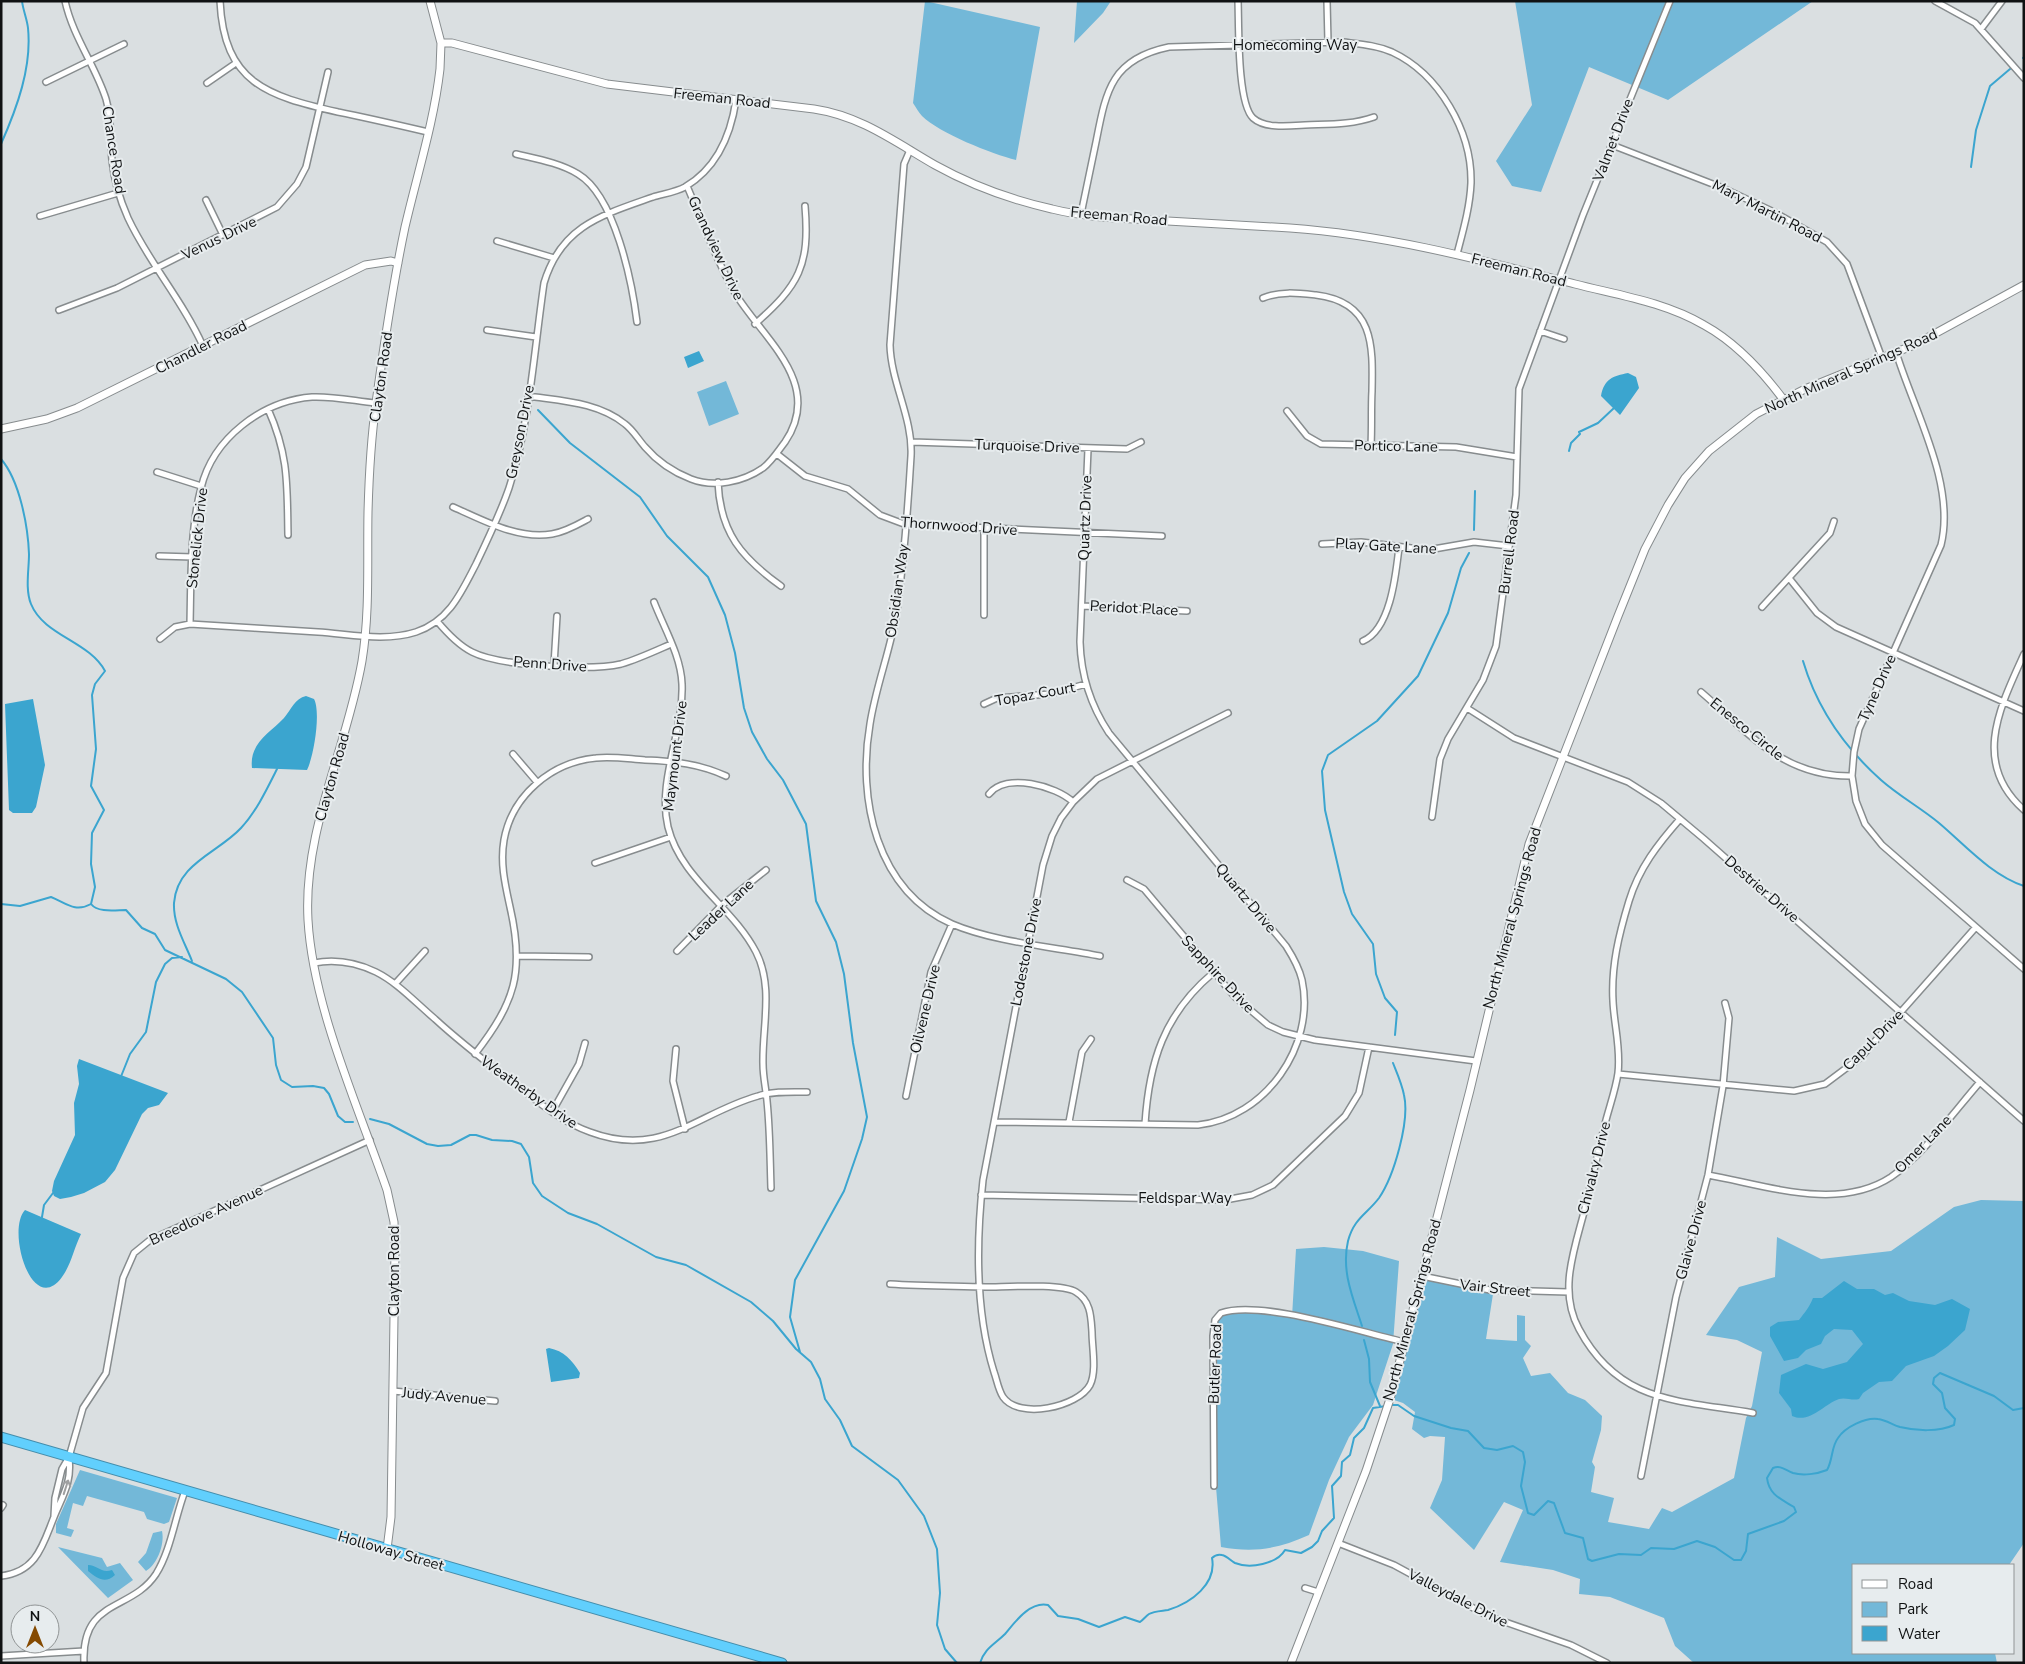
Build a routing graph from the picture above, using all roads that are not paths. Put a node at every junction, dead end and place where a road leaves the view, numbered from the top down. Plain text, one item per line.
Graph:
1 (65, 1) edge
2 (220, 1) edge
3 (430, 1) edge
4 (1238, 1) edge
5 (1327, 1) edge
6 (1670, 1) edge
7 (1935, 1) edge
8 (2002, 1) edge
9 (1981, 29) junction
10 (1328, 42) junction
11 (441, 43) junction
12 (124, 44) dead end
13 (1240, 45) junction
14 (88, 62) junction
15 (236, 63) junction
16 (328, 72) dead end
17 (2024, 78) edge
18 (46, 82) dead end
19 (207, 83) dead end
20 (736, 100) junction
21 (320, 108) junction
22 (1374, 118) dead end
23 (428, 132) junction
24 (1612, 145) junction
25 (910, 150) junction
26 (516, 154) dead end
27 (686, 186) junction
28 (118, 192) junction
29 (206, 200) dead end
30 (805, 206) dead end
31 (608, 214) junction
32 (1081, 214) junction
33 (40, 216) dead end
34 (223, 236) junction
35 (497, 242) dead end
36 (1457, 254) junction
37 (554, 258) junction
38 (398, 263) junction
39 (157, 268) junction
40 (1560, 280) junction
41 (2024, 285) edge
42 (1263, 298) dead end
43 (59, 310) dead end
44 (637, 322) dead end
45 (756, 324) junction
46 (487, 330) dead end
47 (1540, 331) junction
48 (536, 337) junction
49 (1564, 339) dead end
50 (203, 346) junction
51 (1896, 352) junction
52 (1882, 358) junction
53 (528, 396) junction
54 (1783, 399) junction
55 (376, 404) junction
56 (268, 409) junction
57 (1287, 411) dead end
58 (1, 429) edge
59 (912, 442) junction
60 (1140, 442) dead end
61 (1371, 446) junction
62 (1088, 449) junction
63 (776, 454) junction
64 (1517, 457) junction
65 (157, 472) dead end
66 (718, 482) junction
67 (201, 486) junction
68 (453, 507) dead end
69 (588, 519) dead end
70 (1834, 521) dead end
71 (906, 524) junction
72 (494, 525) junction
73 (984, 528) junction
74 (1085, 533) junction
75 (288, 535) dead end
76 (1162, 536) dead end
77 (1322, 544) dead end
78 (1509, 546) junction
79 (1399, 547) junction
80 (159, 556) dead end
81 (193, 557) junction
82 (1789, 578) junction
83 (781, 586) dead end
84 (654, 602) dead end
85 (1082, 606) junction
86 (1762, 607) dead end
87 (1187, 611) dead end
88 (984, 615) dead end
89 (557, 616) dead end
90 (437, 621) junction
91 (190, 624) junction
92 (365, 636) junction
93 (160, 639) dead end
94 (1363, 640) dead end
95 (671, 644) junction
96 (1893, 653) junction
97 (2024, 654) edge
98 (554, 665) junction
99 (1086, 684) junction
100 (1701, 692) dead end
101 (2002, 702) junction
102 (984, 704) dead end
103 (1467, 708) junction
104 (2024, 712) edge
105 (1228, 713) dead end
106 (513, 754) dead end
107 (1563, 757) junction
108 (1132, 760) junction
109 (672, 762) junction
110 (726, 776) dead end
111 (1852, 776) junction
112 (537, 782) junction
113 (989, 794) dead end
114 (1073, 802) junction
115 (2024, 810) edge
116 (1432, 817) dead end
117 (1680, 819) junction
118 (672, 837) junction
119 (595, 862) dead end
120 (766, 870) dead end
121 (1127, 880) dead end
122 (722, 905) junction
123 (952, 924) junction
124 (1976, 927) junction
125 (1027, 942) junction
126 (425, 951) dead end
127 (677, 952) dead end
128 (517, 956) junction
129 (1100, 956) dead end
130 (589, 957) dead end
131 (314, 963) junction
132 (2024, 969) edge
133 (1213, 973) junction
134 (395, 984) junction
135 (1725, 1003) dead end
136 (1901, 1012) junction
137 (1298, 1036) junction
138 (1091, 1039) dead end
139 (585, 1043) dead end
140 (1369, 1047) junction
141 (676, 1049) dead end
142 (475, 1054) junction
143 (1476, 1061) junction
144 (1618, 1074) junction
145 (1980, 1082) junction
146 (1723, 1086) junction
147 (807, 1092) dead end
148 (767, 1094) junction
149 (906, 1096) dead end
150 (552, 1112) junction
151 (2024, 1121) edge
152 (994, 1122) junction
153 (1069, 1122) junction
154 (1145, 1124) junction
155 (685, 1129) junction
156 (370, 1140) junction
157 (1708, 1175) junction
158 (772, 1188) dead end
159 (981, 1195) junction
160 (1422, 1276) junction
161 (890, 1284) dead end
162 (980, 1287) junction
163 (1568, 1292) junction
164 (1405, 1342) junction
165 (393, 1392) junction
166 (1658, 1396) junction
167 (495, 1400) dead end
168 (1753, 1413) dead end
169 (1, 1437) edge
170 (69, 1457) junction
171 (1641, 1476) dead end
172 (1214, 1486) dead end
173 (185, 1491) junction
174 (54, 1516) junction
175 (1338, 1543) junction
176 (387, 1549) junction
177 (1, 1576) edge
178 (1304, 1588) dead end
179 (1318, 1592) junction
180 (84, 1652) junction
181 (1, 1656) edge
182 (84, 1663) edge
183 (782, 1663) edge
184 (1291, 1663) edge
185 (1606, 1663) edge

1 - 14 street, Chance Road
2 - 15 street
3 - 11 street, Clayton Road
4 - 13 street
5 - 10 street
6 - 24 street, Valmet Drive
7 - 9 street
8 - 9 street
9 - 17 street
10 - 13 street, Homecoming Way
10 - 36 street, Homecoming Way
11 - 20 street, Freeman Road
11 - 23 street, Clayton Road
12 - 14 street
13 - 22 street
13 - 32 street, Homecoming Way
14 - 18 street
14 - 28 street, Chance Road
15 - 19 street
15 - 21 street
16 - 21 street, Venus Drive
20 - 25 street, Freeman Road
20 - 27 street, Greyson Drive
21 - 23 street
21 - 34 street, Venus Drive
23 - 38 street, Clayton Road
24 - 40 street, Valmet Drive
24 - 52 street, Mary Martin Road
25 - 32 street, Freeman Road
25 - 59 street, Obsidian Way
26 - 31 street
27 - 31 street, Greyson Drive
27 - 45 street, Grandview Drive
28 - 33 street
28 - 39 street, Chance Road
29 - 34 street
30 - 45 street
31 - 37 street, Greyson Drive
31 - 44 street
32 - 36 street, Freeman Road
34 - 39 street, Venus Drive
35 - 37 street
36 - 40 street, Freeman Road
37 - 48 street, Greyson Drive
38 - 50 street, Chandler Road
38 - 55 street, Clayton Road
39 - 43 street, Venus Drive
39 - 50 street, Chance Road
40 - 47 street, Burrell Road
40 - 54 street, Freeman Road
41 - 51 street, North Mineral Springs Road
42 - 61 street
45 - 63 street, Grandview Drive
46 - 48 street
47 - 49 street
47 - 64 street, Burrell Road
48 - 53 street, Greyson Drive
50 - 58 street, Chandler Road
51 - 52 street, North Mineral Springs Road
51 - 96 street, Tyne Drive
52 - 54 street, North Mineral Springs Road
53 - 66 street, Grandview Drive
53 - 72 street, Greyson Drive
54 - 107 street, North Mineral Springs Road
55 - 56 street, Stonelick Drive
55 - 92 street, Clayton Road
56 - 67 street, Stonelick Drive
56 - 75 street
57 - 61 street, Portico Lane
59 - 62 street, Turquoise Drive
59 - 71 street, Obsidian Way
60 - 62 street, Turquoise Drive
61 - 64 street, Portico Lane
62 - 74 street, Quartz Drive
63 - 66 street, Grandview Drive
63 - 71 street, Thornwood Drive
64 - 78 street, Burrell Road
65 - 67 street
66 - 83 street
67 - 81 street, Stonelick Drive
68 - 72 street
69 - 72 street
70 - 82 street
71 - 73 street, Thornwood Drive
71 - 123 street, Obsidian Way
72 - 90 street, Greyson Drive
73 - 74 street, Thornwood Drive
73 - 88 street
74 - 76 street, Thornwood Drive
74 - 85 street, Quartz Drive
77 - 79 street, Play Gate Lane
78 - 79 street, Play Gate Lane
78 - 103 street, Burrell Road
79 - 94 street
80 - 81 street
81 - 91 street, Stonelick Drive
82 - 86 street
82 - 96 street
84 - 95 street, Maymount Drive
85 - 87 street, Peridot Place
85 - 99 street, Quartz Drive
89 - 98 street
90 - 92 street, Greyson Drive
90 - 98 street, Penn Drive
91 - 92 street, Greyson Drive
91 - 93 street, Greyson Drive
92 - 131 street, Clayton Road
95 - 98 street, Penn Drive
95 - 109 street, Maymount Drive
96 - 101 street
96 - 111 street, Tyne Drive
97 - 101 street
99 - 102 street, Topaz Court
99 - 108 street, Quartz Drive
100 - 111 street, Enesco Circle
101 - 104 street
101 - 115 street
103 - 107 street, Destrier Drive
103 - 116 street, Burrell Road
105 - 108 street, Lodestone Drive
106 - 112 street
107 - 117 street, Destrier Drive
107 - 143 street, North Mineral Springs Road
108 - 114 street, Lodestone Drive
108 - 137 street, Quartz Drive
109 - 110 street
109 - 112 street
109 - 118 street, Maymount Drive
111 - 124 street, Tyne Drive
112 - 128 street
113 - 114 street
114 - 125 street, Lodestone Drive
117 - 136 street, Destrier Drive
117 - 144 street, Chivalry Drive
118 - 119 street
118 - 122 street, Maymount Drive
120 - 122 street, Leader Lane
121 - 133 street, Sapphire Drive
122 - 127 street, Leader Lane
122 - 148 street, Maymount Drive
123 - 125 street, Obsidian Way
123 - 149 street, Oilvene Drive
124 - 132 street, Tyne Drive
124 - 136 street, Capul Drive
125 - 129 street, Obsidian Way
125 - 152 street, Lodestone Drive
126 - 134 street
128 - 130 street
128 - 142 street
131 - 134 street, Weatherby Drive
131 - 156 street, Clayton Road
133 - 137 street, Sapphire Drive
133 - 154 street
134 - 142 street, Weatherby Drive
135 - 146 street, Glaive Drive
136 - 145 street, Destrier Drive
136 - 146 street, Capul Drive
137 - 140 street, Sapphire Drive
137 - 154 street, Quartz Drive
138 - 153 street
139 - 150 street
140 - 143 street, Sapphire Drive
140 - 159 street, Feldspar Way
141 - 155 street
142 - 150 street, Weatherby Drive
143 - 160 street, North Mineral Springs Road
144 - 146 street, Capul Drive
144 - 163 street, Chivalry Drive
145 - 151 street, Destrier Drive
145 - 157 street, Omer Lane
146 - 157 street, Glaive Drive
147 - 148 street, Weatherby Drive
148 - 155 street, Weatherby Drive
148 - 158 street
150 - 155 street, Weatherby Drive
152 - 153 street, Quartz Drive
152 - 159 street, Lodestone Drive
153 - 154 street, Quartz Drive
156 - 165 street, Clayton Road
156 - 170 street, Breedlove Avenue
157 - 166 street, Glaive Drive
159 - 162 street, Lodestone Drive
160 - 163 street, Vair Street
160 - 164 street, North Mineral Springs Road
161 - 162 street, Lodestone Drive
162 - 162 street, Lodestone Drive
163 - 166 street, Chivalry Drive
164 - 172 street, Butler Road
164 - 175 street, North Mineral Springs Road
165 - 167 street, Judy Avenue
165 - 176 street, Clayton Road
166 - 168 street, Chivalry Drive
166 - 171 street, Glaive Drive
169 - 170 highway, Holloway Street
170 - 173 highway, Holloway Street
170 - 174 street
174 -> 170 street
173 - 176 highway, Holloway Street
173 - 180 street
174 - 177 street
175 - 179 street, North Mineral Springs Road
175 - 185 street, Valleydale Drive
176 - 183 highway, Holloway Street
178 - 179 street
179 - 184 street, North Mineral Springs Road
180 - 181 street
180 - 182 street

